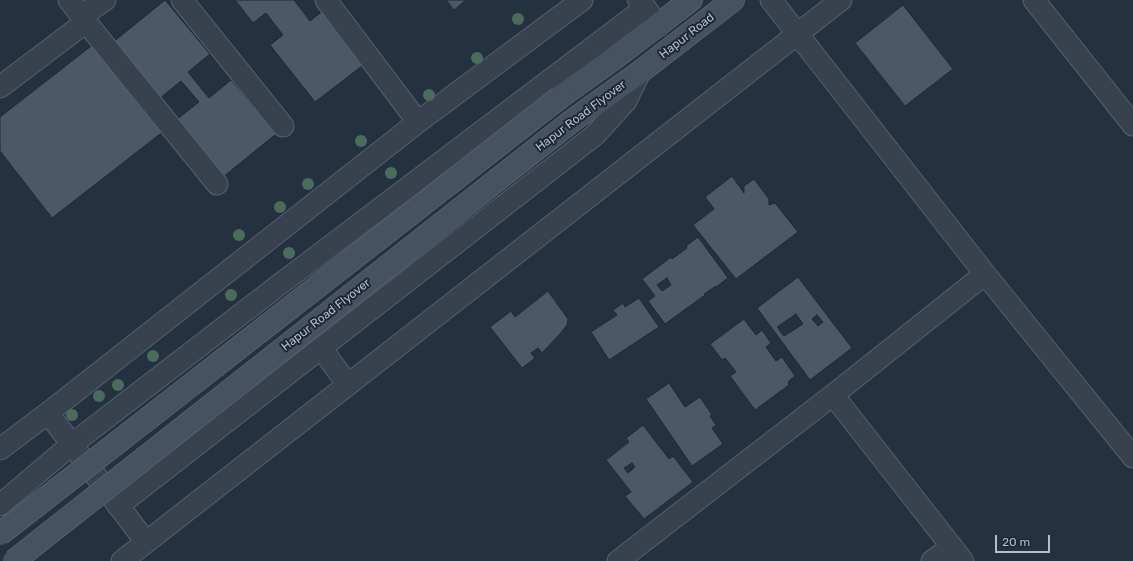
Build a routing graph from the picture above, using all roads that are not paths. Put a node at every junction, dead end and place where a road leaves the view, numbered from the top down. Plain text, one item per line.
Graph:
1 (69, 0) edge
2 (104, 0) edge
3 (182, 0) edge
4 (326, 0) edge
5 (582, 0) edge
6 (691, 0) edge
7 (733, 0) edge
8 (771, 0) edge
9 (841, 0) edge
10 (1034, 0) edge
11 (642, 4) edge
12 (86, 22) junction
13 (658, 26) junction
14 (798, 34) junction
15 (640, 72) junction
16 (0, 88) edge
17 (552, 90) junction
18 (418, 122) junction
19 (1133, 125) edge
20 (283, 126) dead end
21 (217, 184) dead end
22 (985, 274) junction
23 (321, 348) junction
24 (348, 385) junction
25 (833, 395) junction
26 (48, 413) junction
27 (2, 444) edge
28 (71, 445) junction
29 (1133, 456) edge
30 (0, 505) edge
31 (118, 506) junction
32 (0, 534) edge
33 (146, 542) junction
34 (957, 554) edge
35 (14, 561) edge
36 (122, 561) edge
37 (618, 561) edge
38 (932, 561) edge

1 - 12 street
2 - 12 street
3 - 20 street
4 - 18 street
5 - 18 street
6 - 13 main road
7 - 15 main road, Hapur Road
8 - 14 street
9 - 14 street
10 - 19 street
11 - 13 street
11 - 17 street
12 - 16 street
12 - 21 street
13 - 17 main road
14 - 22 street
14 - 24 street
15 - 23 street
15 - 35 main road, Hapur Road Flyover, bridge
17 - 28 street
17 - 32 main road, bridge
18 - 26 street
22 - 25 street
22 - 29 street
23 - 24 street
23 - 31 street
24 - 33 street
25 - 34 street
25 - 37 street
26 - 27 street
26 - 28 street
28 - 30 street
28 - 31 street
31 - 33 street
33 - 36 street
34 - 38 street

